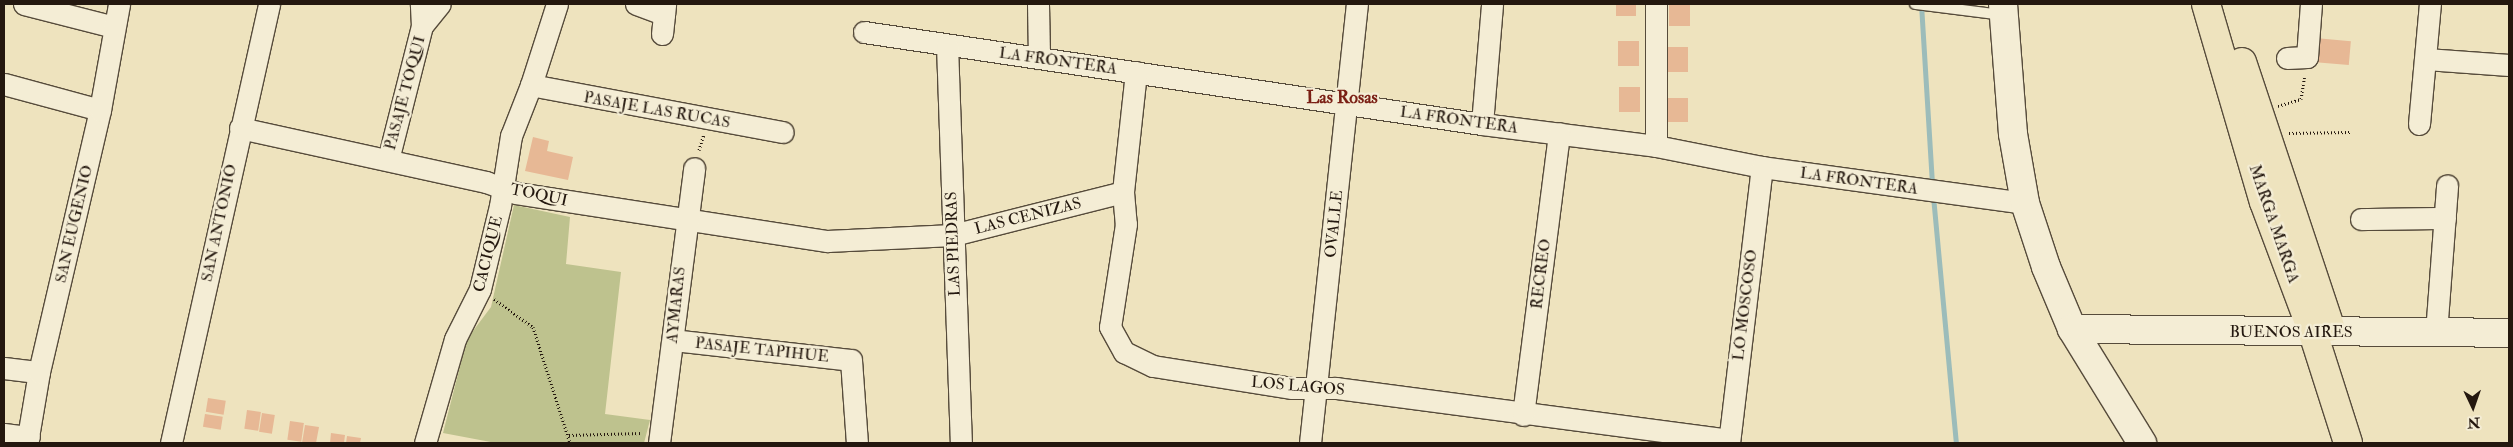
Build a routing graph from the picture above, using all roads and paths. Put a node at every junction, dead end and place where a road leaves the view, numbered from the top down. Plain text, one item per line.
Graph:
1 (24, 4) edge
2 (119, 4) edge
3 (269, 4) edge
4 (420, 4) edge
5 (440, 4) edge
6 (557, 4) edge
7 (636, 4) edge
8 (1038, 4) edge
9 (1357, 4) edge
10 (1492, 4) edge
11 (1656, 4) edge
12 (1914, 4) edge
13 (2206, 4) edge
14 (2223, 4) edge
15 (2311, 4) edge
16 (2430, 4) edge
17 (2003, 9) edge
18 (664, 17) edge
19 (422, 26) junction
20 (114, 27) junction
21 (864, 32) dead end
22 (947, 45) junction
23 (1039, 58) junction
24 (2297, 58) joint
25 (2426, 59) junction
26 (2509, 65) edge
27 (1136, 72) junction
28 (4, 84) edge
29 (532, 85) junction
30 (1347, 103) junction
31 (2276, 107) dead end
32 (100, 110) junction
33 (708, 119) junction
34 (1482, 124) junction
35 (2420, 124) dead end
36 (240, 128) junction
37 (783, 132) dead end
38 (2350, 132) dead end
39 (1559, 133) junction
40 (2266, 134) junction
41 (1656, 146) junction
42 (388, 160) junction
43 (1762, 167) junction
44 (694, 168) joint
45 (2447, 185) dead end
46 (503, 188) junction
47 (1123, 192) junction
48 (2025, 203) junction
49 (2445, 218) junction
50 (2361, 219) dead end
51 (686, 220) junction
52 (953, 235) junction
53 (843, 242) joint
54 (480, 289) junction
55 (2072, 329) junction
56 (2323, 333) junction
57 (2436, 333) junction
58 (2509, 333) edge
59 (672, 340) junction
60 (4, 368) edge
61 (39, 372) junction
62 (1315, 389) junction
63 (1523, 415) junction
64 (4, 434) edge
65 (569, 435) junction
66 (28, 440) edge
67 (660, 440) edge
68 (1729, 442) edge
69 (171, 443) edge
70 (424, 443) edge
71 (570, 443) edge
72 (857, 443) edge
73 (961, 443) edge
74 (1310, 443) edge
75 (2142, 443) edge
76 (2348, 443) edge
77 (2366, 443) edge

1 - 20 street
2 - 20 street, SAN EUGENIO
3 - 36 street, SAN ANTONIO
4 - 19 street, PASAJE TOQUI
5 - 19 street, PASAJE TOQUI
6 - 29 street, CACIQUE
7 - 18 street
8 - 23 street
9 - 30 street, OVALLE
10 - 34 street
11 - 41 street
12 - 17 lane
13 - 56 main road, MARGA MARGA
14 - 40 main road, MARGA MARGA
15 - 24 street
16 - 25 street
17 - 48 street
19 - 42 street, PASAJE TOQUI
20 - 32 street, SAN EUGENIO
21 - 22 street, LA FRONTERA
22 - 23 street, LA FRONTERA
22 - 52 street, LAS PIEDRAS
23 - 27 street, LA FRONTERA
24 - 31 path
25 - 26 street
25 - 35 street
27 - 30 street, LA FRONTERA
27 - 47 street, LOS LAGOS
28 - 32 street
29 - 33 street, PASAJE LAS RUCAS
29 - 46 street, CACIQUE
30 - 34 street, LA FRONTERA
30 - 62 street, OVALLE
32 - 61 street, SAN EUGENIO
33 - 37 street, PASAJE LAS RUCAS
33 - 44 path
34 - 39 street, LA FRONTERA
36 - 42 street, TOQUI
36 - 69 street, SAN ANTONIO
38 - 40 path
39 - 41 street, LA FRONTERA
39 - 63 street, RECREO
40 - 56 main road, MARGA MARGA
41 - 43 street, LA FRONTERA
42 - 46 street, TOQUI
43 - 48 street, LA FRONTERA
43 - 68 street, LO MOSCOSO
44 - 51 street, AYMARAS
45 - 49 street
46 - 51 street, TOQUI
46 - 54 street, CACIQUE
47 - 52 street, LAS CENIZAS
47 - 62 street, LOS LAGOS
48 - 55 street
49 - 50 street
49 - 57 street
51 - 53 street, TOQUI
51 - 59 street, AYMARAS
52 - 53 street, LAS CENIZAS
52 - 73 street, LAS PIEDRAS
54 - 65 path
54 - 70 street, CACIQUE
55 - 56 street, BUENOS AIRES
55 - 75 street
56 - 57 street, BUENOS AIRES
56 - 76 main road, MARGA MARGA
56 - 77 main road, MARGA MARGA
57 - 58 street, BUENOS AIRES
59 - 67 street, AYMARAS
59 - 72 street, PASAJE TAPIHUE
60 - 61 street
61 - 66 street, SAN EUGENIO
62 - 63 street, LOS LAGOS
62 - 74 street, OVALLE
63 - 68 street, LOS LAGOS
64 - 66 street
65 - 67 path
65 - 71 path

